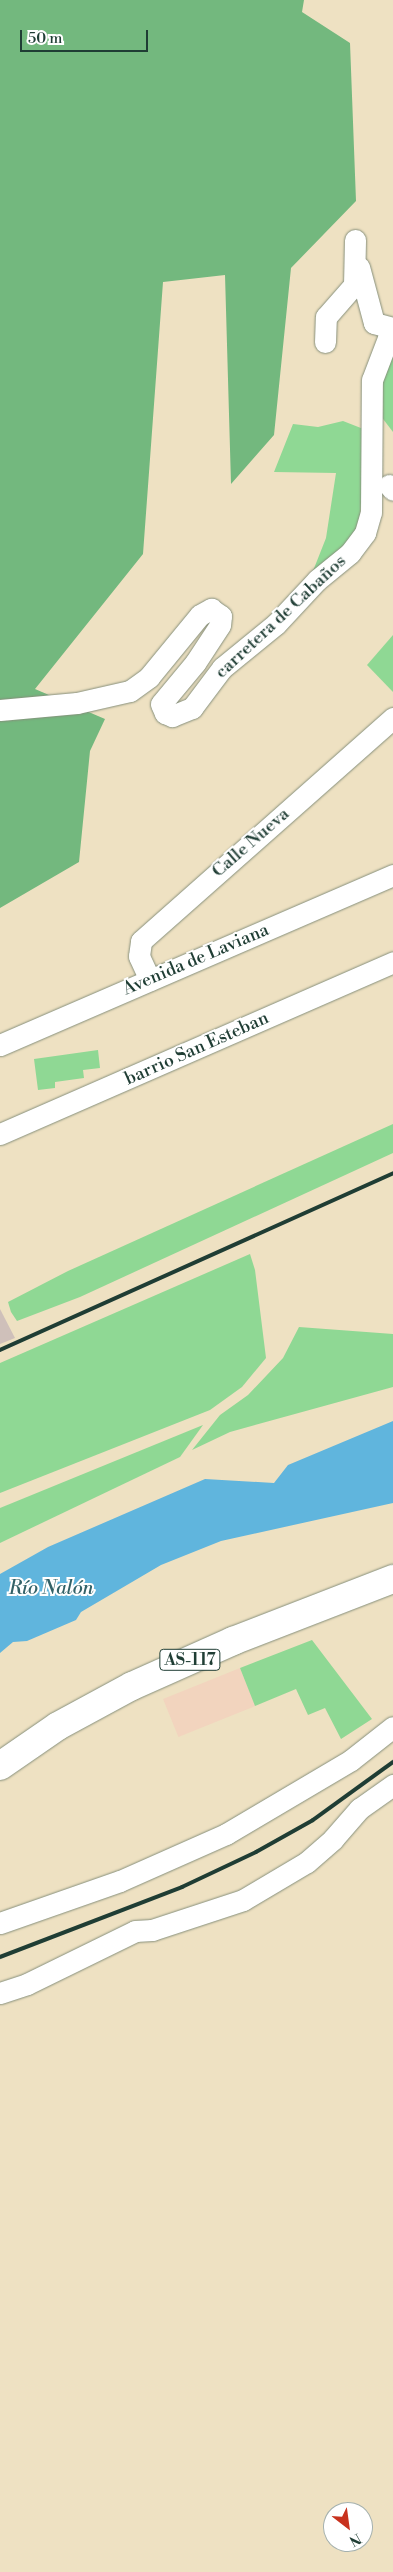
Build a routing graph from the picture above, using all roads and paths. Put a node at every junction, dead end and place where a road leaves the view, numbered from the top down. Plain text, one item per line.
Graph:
1 (393, 328) edge
2 (393, 333) edge
3 (325, 342) dead end
4 (0, 710) edge
5 (393, 718) edge
6 (393, 876) edge
7 (393, 962) edge
8 (150, 980) junction
9 (0, 1045) edge
10 (0, 1134) edge
11 (393, 1579) edge
12 (393, 1727) edge
13 (0, 1766) edge
14 (393, 1785) edge
15 (0, 1922) edge
16 (0, 1993) edge

1 - 3 street
2 - 4 street, carretera de Cabaños
5 - 8 street, Calle Nueva
6 - 8 street, Avenida de Laviana
7 - 10 street, barrio San Esteban
8 - 9 street, Avenida de Laviana
11 - 13 main road, AS-117
12 - 15 street
14 - 16 street

